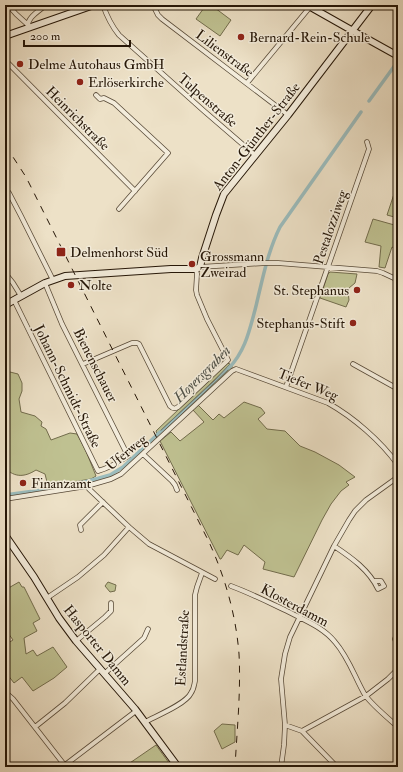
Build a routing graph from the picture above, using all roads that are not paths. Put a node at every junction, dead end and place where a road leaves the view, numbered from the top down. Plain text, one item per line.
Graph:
1 (8, 5) edge
2 (46, 5) edge
3 (94, 5) edge
4 (103, 5) edge
5 (153, 5) edge
6 (372, 5) edge
7 (309, 6) edge
8 (28, 26) junction
9 (353, 31) junction
10 (5, 36) edge
11 (398, 56) edge
12 (5, 60) edge
13 (247, 82) junction
14 (96, 95) dead end
15 (288, 115) junction
16 (367, 142) dead end
17 (255, 155) junction
18 (5, 189) edge
19 (135, 190) junction
20 (119, 209) dead end
21 (328, 267) junction
22 (198, 268) junction
23 (5, 273) edge
24 (53, 280) junction
25 (398, 280) edge
26 (45, 283) junction
27 (21, 296) junction
28 (14, 300) junction
29 (5, 305) edge
30 (83, 364) junction
31 (353, 364) dead end
32 (236, 369) joint
33 (286, 386) junction
34 (398, 389) edge
35 (143, 454) junction
36 (128, 456) joint
37 (398, 465) edge
38 (398, 477) edge
39 (87, 486) junction
40 (177, 490) dead end
41 (5, 499) edge
42 (103, 502) junction
43 (129, 528) junction
44 (81, 530) dead end
45 (5, 535) edge
46 (334, 546) junction
47 (202, 573) junction
48 (215, 579) dead end
49 (374, 581) dead end
50 (231, 586) dead end
51 (46, 598) junction
52 (111, 603) dead end
53 (300, 617) junction
54 (148, 629) dead end
55 (398, 631) edge
56 (76, 641) junction
57 (398, 647) edge
58 (398, 669) edge
59 (102, 672) junction
60 (5, 692) edge
61 (366, 696) junction
62 (136, 711) junction
63 (145, 722) junction
64 (285, 725) junction
65 (35, 727) junction
66 (398, 727) edge
67 (302, 731) junction
68 (66, 766) edge
69 (178, 767) edge
70 (281, 767) edge
71 (337, 767) edge

1 - 8 street
2 - 8 street
3 - 8 main road
4 - 17 street, Tulpenstraße
5 - 13 street, Lilienstraße
6 - 9 main road, Anton-Günther-Straße
7 - 9 main road
7 - 13 street
8 - 10 main road
9 - 11 main road
9 - 15 main road, Anton-Günther-Straße
12 - 19 street, Heinrichstraße
13 - 15 street, Lilienstraße
14 - 19 street
15 - 17 main road, Anton-Günther-Straße
16 - 21 street, Pestalozziweg
17 - 22 main road, Anton-Günther-Straße
18 - 24 street
19 - 20 street
21 - 22 street
21 - 25 street
21 - 33 street, Pestalozziweg
22 - 24 main road
22 - 30 street
23 - 27 street
24 - 26 main road
26 - 27 main road
26 - 30 street, Bienenschauer
27 - 28 main road
28 - 29 main road
28 - 36 street, Johann-Schmidt-Straße
30 - 36 street, Bienenschauer
31 - 34 street
32 - 33 street, Tiefer Weg
32 - 35 street, Uferweg
33 - 37 street, Tiefer Weg
35 - 39 street, Uferweg
35 - 40 street
38 - 46 street
39 - 41 street, Uferweg
39 - 42 street
42 - 43 street
42 - 44 street
43 - 47 street
43 - 51 street
45 - 51 main road, Hasporter Damm
46 - 49 street
46 - 53 street
47 - 48 street
47 - 63 street, Estlandstraße
50 - 53 street, Klosterdamm
51 - 56 main road, Hasporter Damm
52 - 56 street
53 - 61 street, Klosterdamm
53 - 64 street
54 - 59 street
55 - 57 street
56 - 59 main road, Hasporter Damm
58 - 61 street
59 - 62 main road, Hasporter Damm
59 - 65 street
60 - 65 street
61 - 66 street, Klosterdamm
61 - 67 street
62 - 63 main road, Hasporter Damm
62 - 68 street
63 - 69 main road, Hasporter Damm
64 - 67 street
64 - 70 street
65 - 68 street
67 - 71 street

